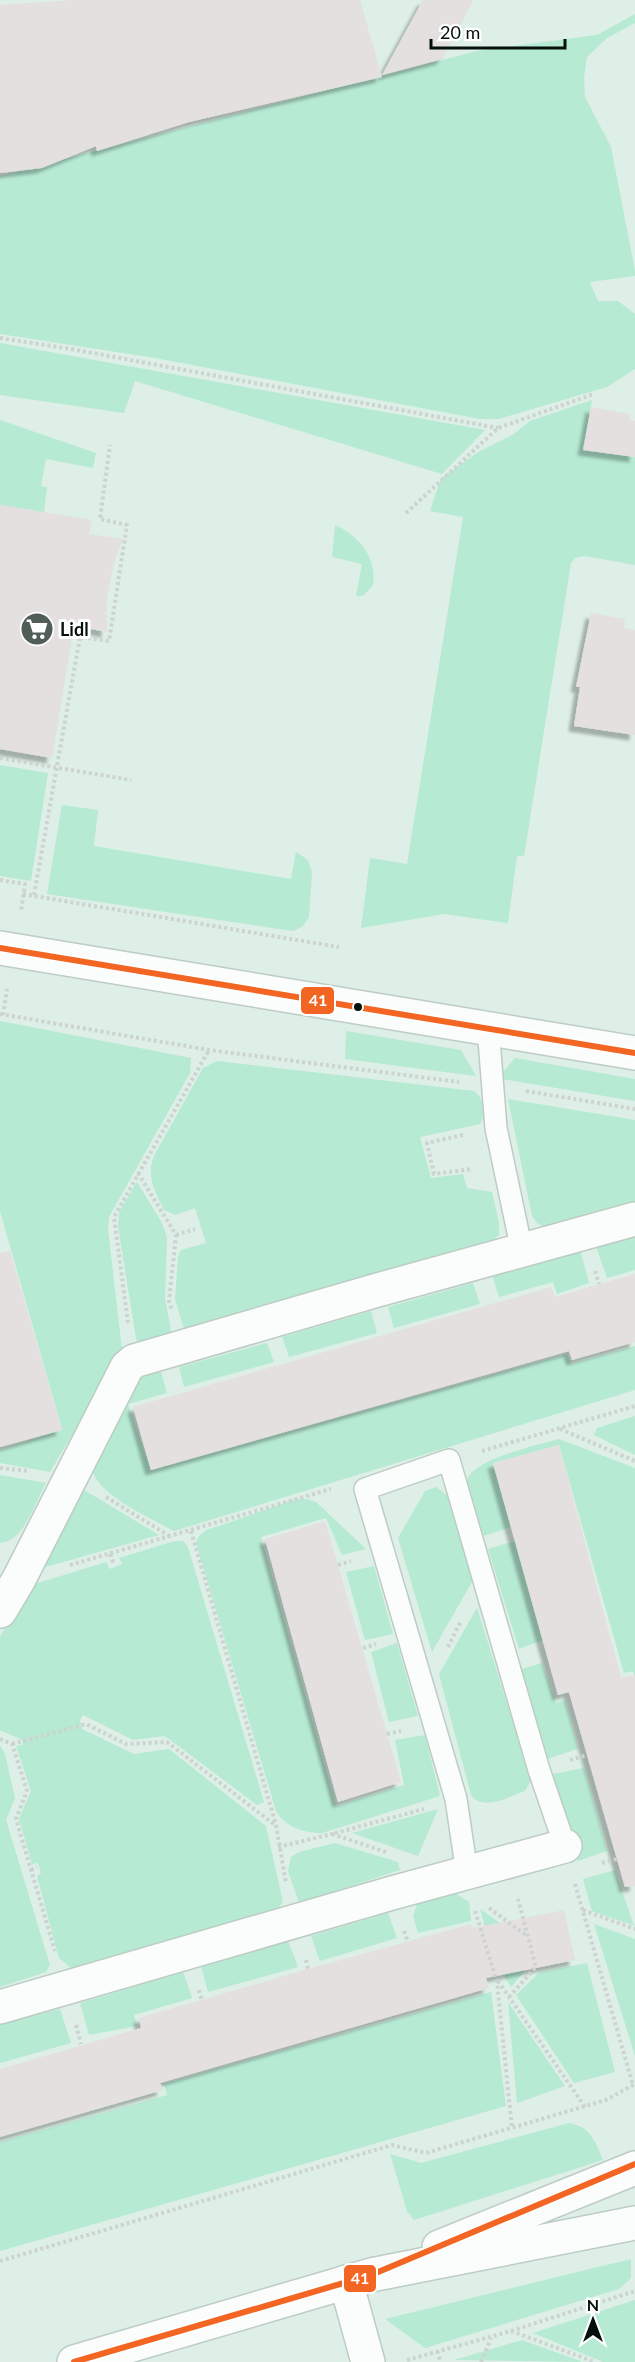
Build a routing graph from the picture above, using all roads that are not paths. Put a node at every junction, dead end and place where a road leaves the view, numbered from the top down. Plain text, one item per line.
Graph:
1 (0, 948) edge
2 (488, 1028) junction
3 (635, 1053) edge
4 (635, 1219) edge
5 (522, 1251) junction
6 (0, 1611) edge
7 (565, 1846) joint
8 (467, 1880) junction
9 (0, 2007) edge
10 (632, 2167) edge
11 (635, 2223) edge
12 (359, 2279) junction
13 (74, 2362) edge
14 (368, 2362) edge

1 - 2 street
2 - 3 street
2 - 5 lane
4 - 5 street
5 - 6 street
7 - 8 street
7 - 8 lane
8 - 9 street
10 - 12 street
11 - 12 street
12 - 13 street
12 - 14 street

